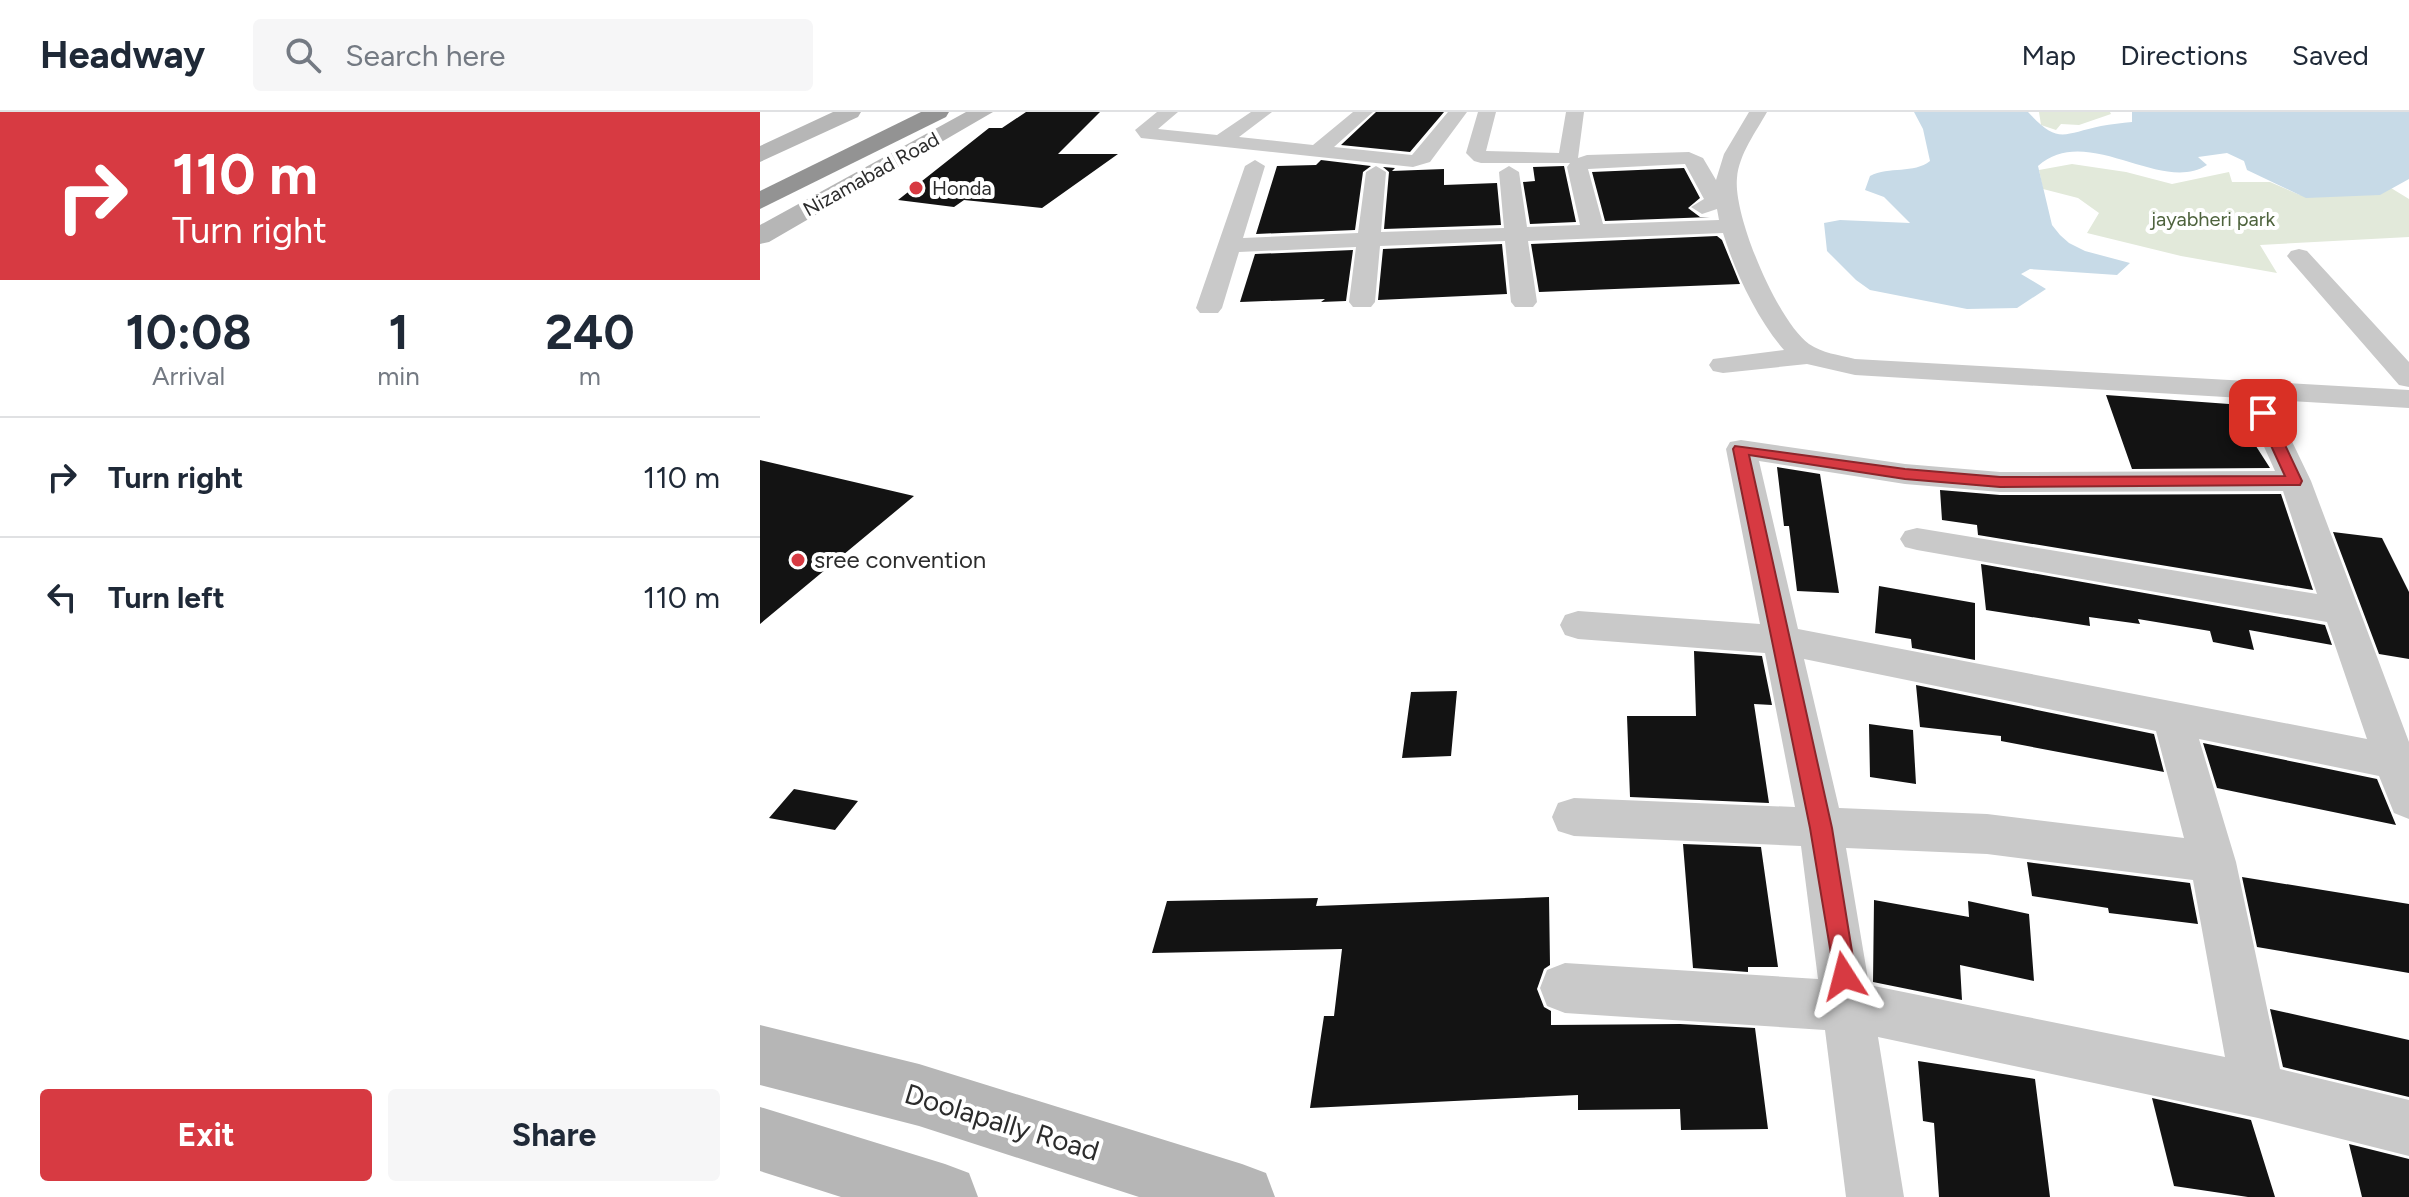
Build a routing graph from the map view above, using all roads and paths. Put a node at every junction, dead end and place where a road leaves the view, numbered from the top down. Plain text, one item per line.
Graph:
1 (850, 112) edge
2 (893, 112) edge
3 (938, 112) edge
4 (982, 112) edge
5 (1169, 112) edge
6 (1263, 112) edge
7 (1364, 112) edge
8 (1458, 112) edge
9 (1487, 112) edge
10 (1575, 112) edge
11 (1758, 112) edge
12 (1221, 141) junction
13 (1316, 152) junction
14 (760, 155) edge
15 (1255, 166) dead end
16 (1376, 172) dead end
17 (1509, 172) dead end
18 (760, 175) edge
19 (1718, 190) junction
20 (760, 201) edge
21 (1590, 222) junction
22 (1732, 226) junction
23 (1515, 234) junction
24 (760, 236) edge
25 (1368, 240) junction
26 (1231, 245) junction
27 (2299, 256) dead end
28 (1362, 302) dead end
29 (1524, 302) dead end
30 (1209, 308) dead end
31 (1806, 356) junction
32 (1723, 365) dead end
33 (2409, 379) edge
34 (2253, 390) junction
35 (2409, 399) edge
36 (2295, 481) junction
37 (1917, 539) dead end
38 (2340, 611) junction
39 (1578, 625) dead end
40 (1782, 640) junction
41 (2173, 719) junction
42 (2402, 764) edge
43 (2409, 800) edge
44 (1574, 817) dead end
45 (1821, 828) junction
46 (2213, 862) junction
47 (1565, 988) dead end
48 (1849, 1006) junction
49 (760, 1055) edge
50 (2258, 1091) junction
51 (2409, 1128) edge
52 (760, 1139) edge
53 (945, 1197) edge
54 (1242, 1197) edge
55 (1875, 1197) edge

1 - 14 main road
2 - 18 highway, Nizamabad Road
3 - 20 highway, Nizamabad Road
4 - 24 main road, Nizamabad Road
5 - 12 street
6 - 12 street
7 - 13 street
8 - 13 street
9 - 10 street
11 - 19 street
12 - 13 street
15 - 26 street
16 - 25 street
17 - 23 street
19 - 21 street
19 - 21 street
19 - 22 street
21 - 22 street
21 - 23 street
22 - 31 street
23 - 25 street
23 - 29 street
25 - 26 street
25 - 28 street
26 - 30 street
27 - 33 street
31 - 32 street
31 - 34 street
34 - 35 street
34 - 36 street
36 - 38 street
36 - 40 street
37 - 38 street
38 - 42 street
39 - 40 street
40 - 41 street
40 - 45 street
41 - 42 street
41 - 46 street
42 - 43 street
44 - 45 street
45 - 46 street
45 - 48 street
46 - 50 street
47 - 48 street
48 - 50 street
48 - 55 street
49 - 54 main road, Doolapally Road
50 - 51 street
52 - 53 main road

